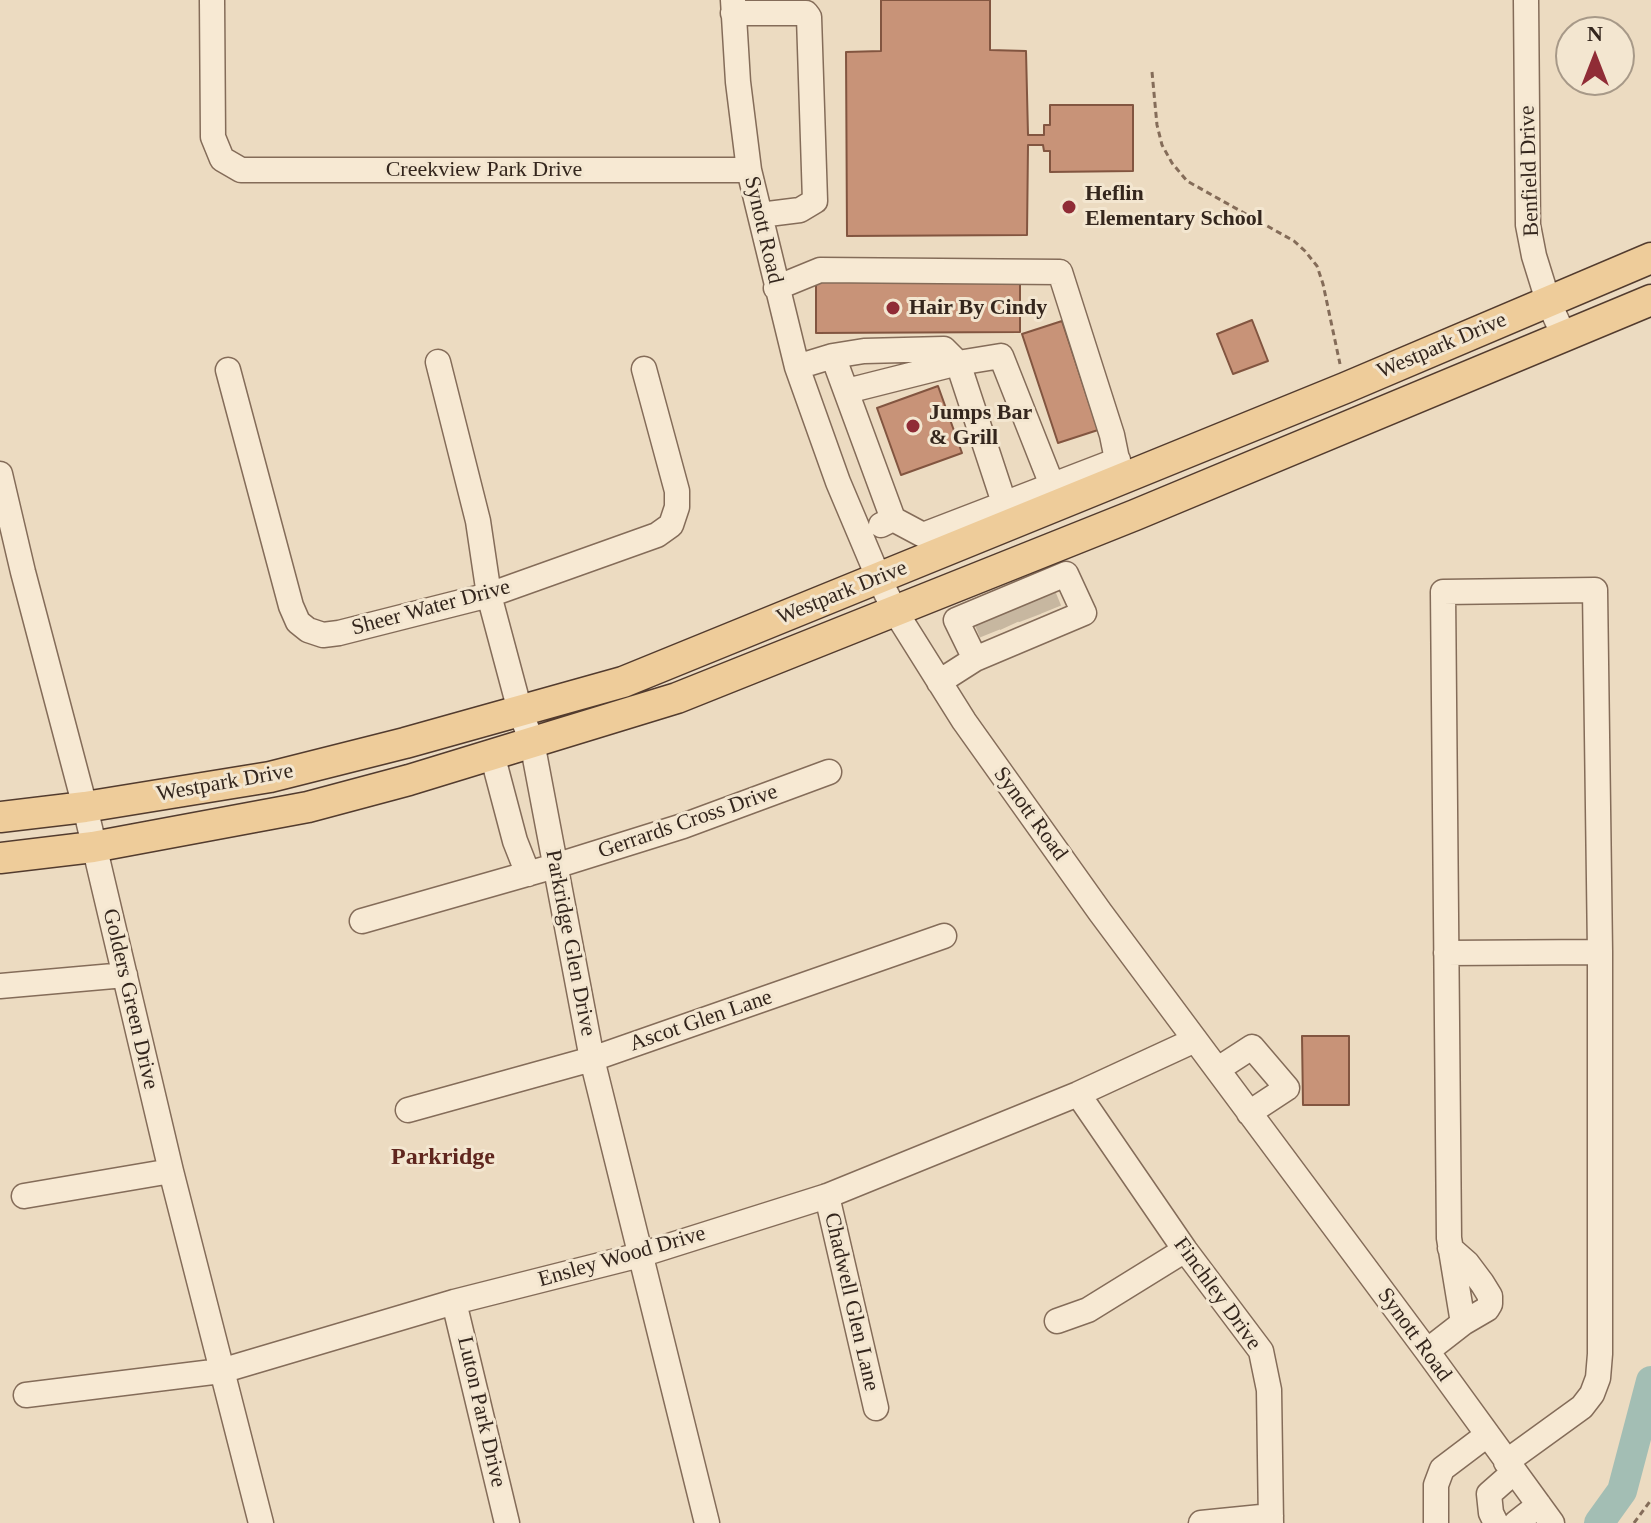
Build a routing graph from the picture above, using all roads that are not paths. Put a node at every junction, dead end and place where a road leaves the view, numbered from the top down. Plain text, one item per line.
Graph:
1 (212, 0) edge
2 (1526, 0) edge
3 (733, 7) edge
4 (749, 170) junction
5 (760, 215) junction
6 (1651, 258) edge
7 (776, 288) junction
8 (1651, 300) edge
9 (1548, 301) junction
10 (1564, 336) junction
11 (833, 356) junction
12 (438, 362) dead end
13 (958, 363) junction
14 (797, 367) junction
15 (644, 369) dead end
16 (228, 370) dead end
17 (847, 391) junction
18 (1119, 469) junction
19 (0, 474) edge
20 (1052, 485) junction
21 (1008, 514) junction
22 (1135, 515) junction
23 (893, 519) junction
24 (861, 535) junction
25 (12, 574) edge
26 (879, 579) junction
27 (489, 595) junction
28 (1022, 610) junction
29 (895, 611) junction
30 (975, 659) junction
31 (939, 682) junction
32 (520, 711) junction
33 (532, 742) junction
34 (492, 754) junction
35 (829, 772) dead end
36 (85, 807) junction
37 (0, 817) edge
38 (93, 847) junction
39 (0, 858) edge
40 (555, 866) junction
41 (528, 874) junction
42 (362, 921) dead end
43 (944, 936) dead end
44 (1600, 952) junction
45 (1446, 953) junction
46 (125, 975) junction
47 (0, 986) edge
48 (1195, 1040) junction
49 (592, 1059) junction
50 (1218, 1069) junction
51 (1078, 1094) junction
52 (408, 1110) dead end
53 (1249, 1113) junction
54 (171, 1171) junction
55 (24, 1196) dead end
56 (827, 1196) junction
57 (1185, 1250) junction
58 (640, 1255) junction
59 (454, 1302) junction
60 (1057, 1321) dead end
61 (1427, 1351) junction
62 (221, 1371) junction
63 (26, 1395) dead end
64 (876, 1408) dead end
65 (1487, 1435) junction
66 (1510, 1467) junction
67 (1547, 1516) edge
68 (1271, 1520) edge
69 (261, 1523) edge
70 (507, 1523) edge
71 (707, 1523) edge
72 (1201, 1523) edge
73 (1436, 1523) edge
74 (1496, 1523) edge
75 (1516, 1523) edge

1 - 4 street, Creekview Park Drive
2 - 9 street, Benfield Drive
3 - 4 street, Synott Road
3 - 5 street
4 - 5 street, Synott Road
5 - 7 street, Synott Road
6 - 9 main road, Westpark Drive
7 - 14 street, Synott Road
7 - 18 street
8 - 10 main road, Westpark Drive
9 - 10 street, Benfield Drive
9 - 18 main road, Westpark Drive
10 - 22 main road, Westpark Drive
11 - 13 street
11 - 14 street
11 - 17 street
12 - 27 street, Parkridge Glen Drive
13 - 17 street
13 - 20 street
13 - 21 street
14 - 24 street, Synott Road
15 - 27 street, Sheer Water Drive
16 - 27 street, Sheer Water Drive
17 - 23 street
18 - 20 street
18 - 21 main road, Westpark Drive
18 - 22 main road
19 - 25 street, Golders Green Drive
20 - 21 street
21 - 23 street
21 - 26 main road, Westpark Drive
22 - 28 main road, Westpark Drive
23 - 24 street
24 - 26 street, Synott Road
25 - 36 street, Golders Green Drive
26 - 29 street, Synott Road
26 - 32 main road, Westpark Drive
27 - 32 street, Parkridge Glen Drive
28 - 29 main road, Westpark Drive
28 - 30 street
28 - 30 street
29 - 31 street, Synott Road
29 - 33 main road, Westpark Drive
30 - 31 street
31 - 48 street, Synott Road
32 - 33 street, Parkridge Glen Drive
32 - 36 main road, Westpark Drive
33 - 34 main road, Westpark Drive
33 - 40 street, Parkridge Glen Drive
34 - 38 main road, Westpark Drive
34 - 41 street
35 - 40 street, Gerrards Cross Drive
36 - 37 main road, Westpark Drive
36 - 38 street, Golders Green Drive
38 - 39 main road, Westpark Drive
38 - 46 street, Golders Green Drive
40 - 41 street, Gerrards Cross Drive
40 - 49 street, Parkridge Glen Drive
41 - 42 street, Gerrards Cross Drive
43 - 49 street, Ascot Glen Lane
44 - 45 street
44 - 45 street
44 - 66 street
45 - 61 street
46 - 47 street
46 - 54 street, Golders Green Drive
48 - 50 street, Synott Road
48 - 51 street, Ensley Wood Drive
49 - 52 street, Ascot Glen Lane
49 - 58 street, Parkridge Glen Drive
50 - 53 street, Synott Road
50 - 53 street
51 - 56 street, Ensley Wood Drive
51 - 57 street, Finchley Drive
53 - 61 street, Synott Road
54 - 55 street
54 - 62 street, Golders Green Drive
56 - 58 street, Ensley Wood Drive
56 - 64 street, Chadwell Glen Lane
57 - 60 street
57 - 68 street, Finchley Drive
58 - 59 street, Ensley Wood Drive
58 - 71 street, Parkridge Glen Drive
59 - 62 street, Ensley Wood Drive
59 - 70 street, Luton Park Drive
61 - 65 street, Synott Road
62 - 63 street, Ensley Wood Drive
62 - 69 street, Golders Green Drive
65 - 66 street, Synott Road
65 - 73 street
66 - 67 street, Synott Road
66 - 74 street
67 - 75 street
68 - 72 street

